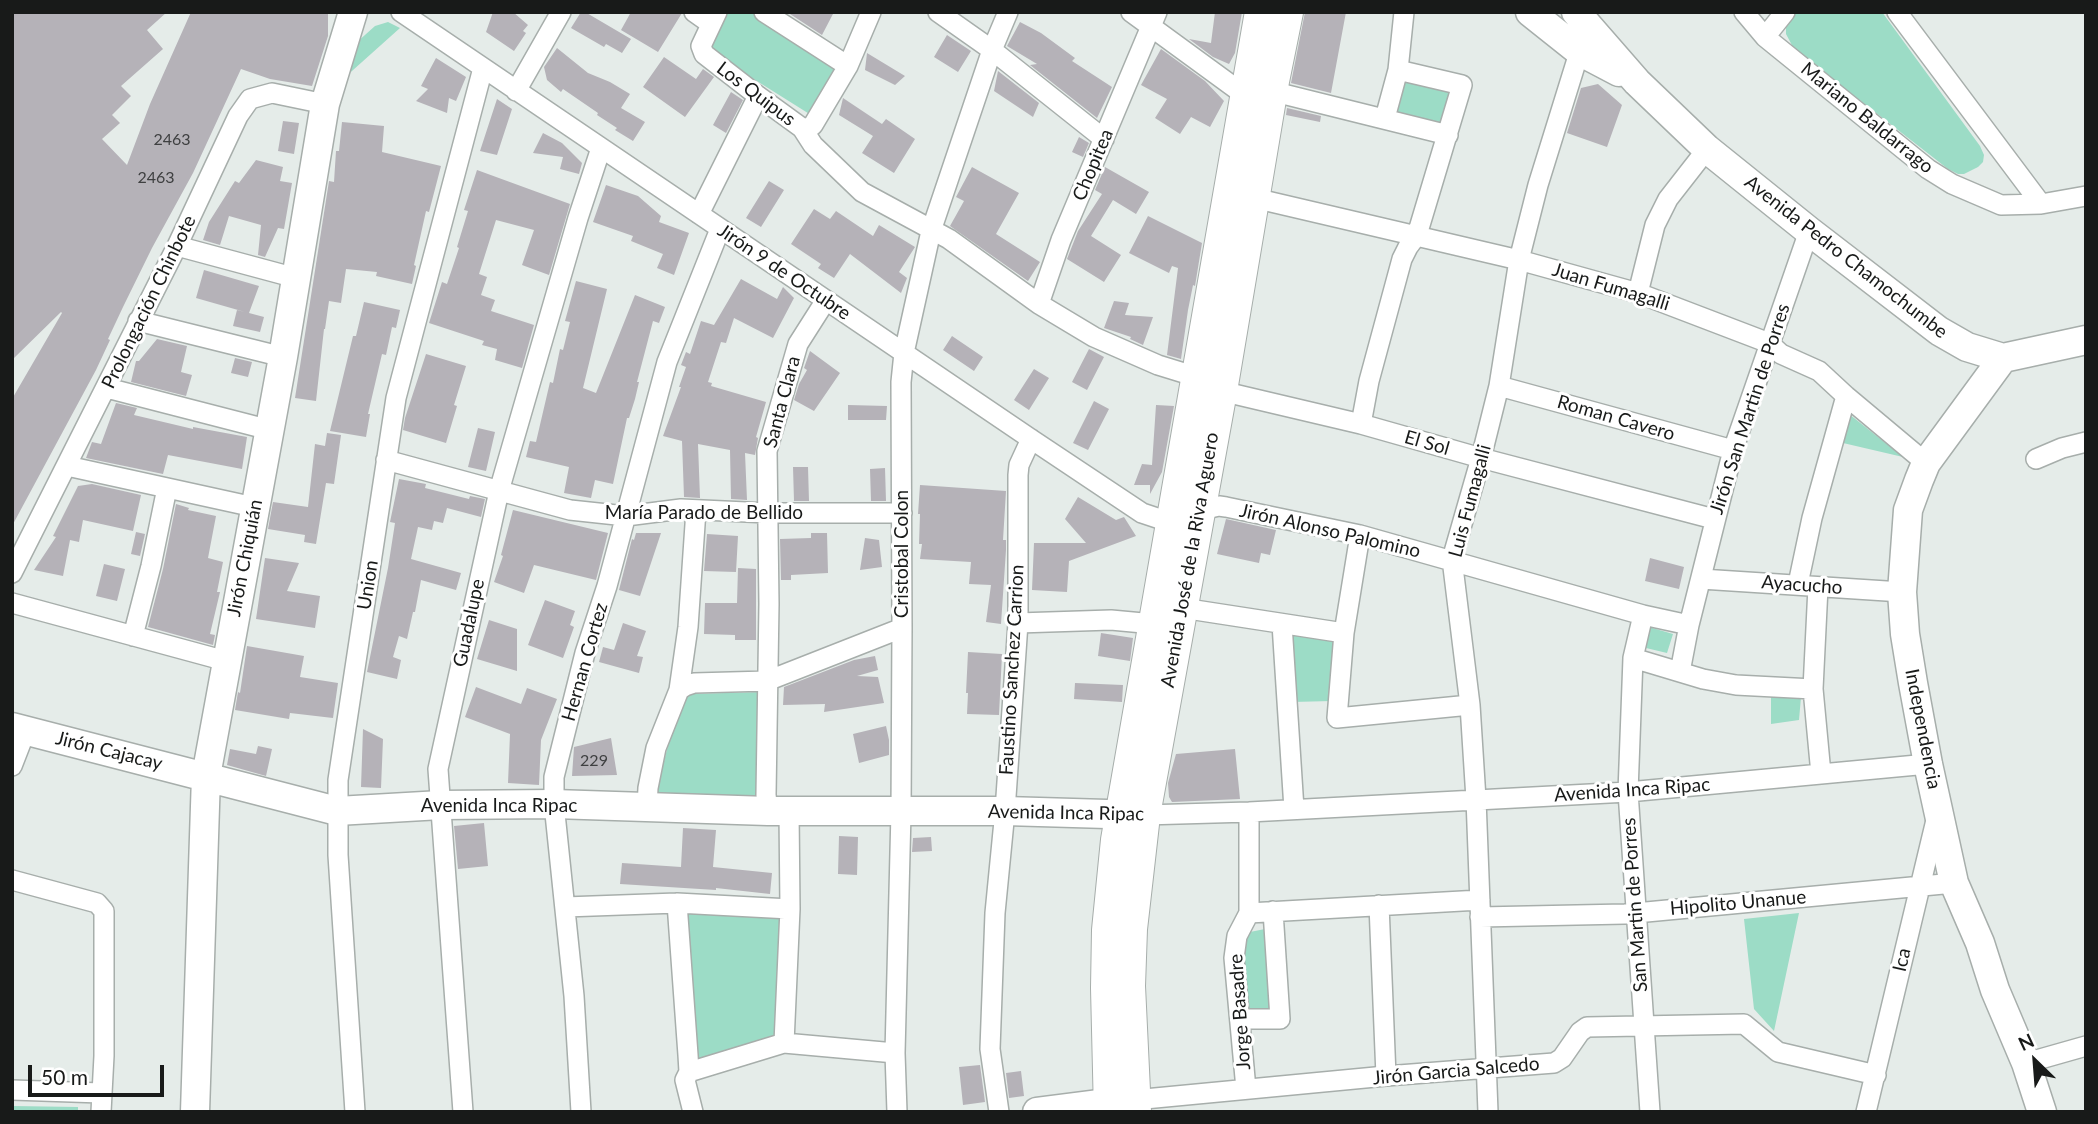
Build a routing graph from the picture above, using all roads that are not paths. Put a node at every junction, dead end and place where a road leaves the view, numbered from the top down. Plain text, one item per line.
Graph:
1 (353, 12) edge
2 (401, 12) edge
3 (561, 12) edge
4 (694, 12) edge
5 (764, 12) edge
6 (871, 12) edge
7 (937, 12) edge
8 (1008, 12) edge
9 (1131, 12) edge
10 (1261, 12) edge
11 (1287, 12) edge
12 (1404, 12) edge
13 (1744, 12) edge
14 (1785, 12) edge
15 (1897, 12) edge
16 (1536, 13) edge
17 (714, 18) edge
18 (1154, 20) edge
19 (1581, 30) edge
20 (1765, 37) junction
21 (992, 50) junction
22 (848, 65) junction
23 (483, 68) junction
24 (1398, 70) junction
25 (516, 91) junction
26 (1259, 93) junction
27 (758, 96) junction
28 (325, 104) junction
29 (1385, 118) junction
30 (803, 128) junction
31 (1448, 135) junction
32 (1104, 139) junction
33 (601, 148) junction
34 (1707, 149) junction
35 (2086, 197) edge
36 (1254, 198) junction
37 (2041, 204) junction
38 (699, 214) junction
39 (720, 229) junction
40 (931, 231) junction
41 (1809, 231) junction
42 (1418, 235) junction
43 (177, 246) junction
44 (1519, 260) junction
45 (296, 278) junction
46 (1638, 293) junction
47 (826, 300) junction
48 (1039, 304) junction
49 (138, 321) junction
50 (2086, 340) edge
51 (1769, 344) junction
52 (904, 354) junction
53 (284, 358) junction
54 (2003, 358) junction
55 (1209, 384) junction
56 (1499, 386) junction
57 (107, 388) junction
58 (1846, 396) junction
59 (1361, 424) junction
60 (270, 430) junction
61 (1031, 439) junction
62 (2086, 442) edge
63 (1732, 450) junction
64 (1481, 458) junction
65 (2036, 459) dead end
66 (386, 460) junction
67 (1926, 463) junction
68 (67, 466) junction
69 (167, 488) junction
70 (499, 491) junction
71 (254, 507) junction
72 (696, 510) junction
73 (768, 513) junction
74 (902, 513) junction
75 (1186, 513) junction
76 (626, 516) junction
77 (1714, 519) junction
78 (1360, 535) junction
79 (1452, 559) junction
80 (12, 573) edge
81 (1701, 579) junction
82 (1808, 586) junction
83 (1902, 592) junction
84 (12, 603) edge
85 (1182, 608) junction
86 (1643, 615) junction
87 (1018, 623) junction
88 (1154, 624) junction
89 (1282, 624) junction
90 (1689, 625) junction
91 (902, 628) junction
92 (1343, 633) junction
93 (133, 636) junction
94 (1633, 658) junction
95 (226, 661) junction
96 (1680, 671) junction
97 (767, 681) junction
98 (679, 690) junction
99 (1813, 690) junction
100 (1470, 705) junction
101 (19, 728) edge
102 (1928, 764) junction
103 (12, 766) edge
104 (1821, 774) junction
105 (206, 776) junction
106 (1628, 792) junction
107 (1476, 799) junction
108 (554, 804) junction
109 (441, 805) junction
110 (647, 807) junction
111 (1294, 809) junction
112 (1938, 809) junction
113 (337, 811) junction
114 (778, 811) junction
115 (1005, 811) junction
116 (901, 812) junction
117 (1249, 812) junction
118 (1132, 815) junction
119 (12, 880) edge
120 (1954, 883) junction
121 (1919, 886) junction
122 (677, 903) junction
123 (1379, 905) junction
124 (565, 907) junction
125 (790, 909) junction
126 (1480, 909) junction
127 (1273, 911) junction
128 (1249, 912) junction
129 (1637, 912) junction
130 (1240, 1019) junction
131 (1644, 1027) junction
132 (784, 1043) junction
133 (2086, 1046) edge
134 (895, 1054) junction
135 (2026, 1063) junction
136 (1486, 1068) junction
137 (689, 1072) junction
138 (1876, 1075) junction
139 (1386, 1076) junction
140 (12, 1090) edge
141 (1246, 1090) junction
142 (101, 1102) edge
143 (1122, 1106) edge
144 (195, 1112) edge
145 (355, 1112) edge
146 (463, 1112) edge
147 (581, 1112) edge
148 (693, 1112) edge
149 (897, 1112) edge
150 (999, 1112) edge
151 (1037, 1112) edge
152 (1488, 1112) edge
153 (1650, 1112) edge
154 (1866, 1112) edge
155 (2042, 1112) edge

1 - 28 street, Jirón Chiquián
2 - 23 street, Jirón 9 de Octubre
3 - 25 street
4 - 17 street
5 - 22 street
6 - 22 street, Los Quipus
7 - 21 street
8 - 21 street, Cristobal Colon
9 - 18 street
10 - 26 main road, Avenida José de la Riva Aguero
11 - 26 main road, Avenida José de la Riva Aguero
12 - 24 street
13 - 20 street, Mariano Baldarrago
14 - 20 street
15 - 37 street
16 - 19 street, Avenida Pedro Chamochumbe
17 - 27 street, Los Quipus
18 - 26 street
18 - 32 street, Chopitea
19 - 34 street, Avenida Pedro Chamochumbe
19 - 44 street, Luis Fumagalli
20 - 37 street, Mariano Baldarrago
21 - 32 street
21 - 40 street, Cristobal Colon
22 - 30 street, Los Quipus
23 - 25 street, Jirón 9 de Octubre
23 - 66 street, Union
24 - 29 street
24 - 31 street
25 - 33 street, Jirón 9 de Octubre
26 - 29 street
26 - 36 main road, Avenida José de la Riva Aguero
26 - 55 main road, Avenida José de la Riva Aguero
27 - 30 street, Los Quipus
27 - 38 street
28 - 43 street, Prolongación Chinbote
28 - 45 street, Jirón Chiquián
29 - 31 street
30 - 40 street, El Sol
31 - 42 street
32 - 48 street, Chopitea
33 - 38 street, Jirón 9 de Octubre
33 - 70 street, Guadalupe
34 - 41 street, Avenida Pedro Chamochumbe
34 - 46 street
35 - 37 street, Mariano Baldarrago
36 - 42 street, Juan Fumagalli
36 - 55 main road, Avenida José de la Riva Aguero
38 - 39 street, Jirón 9 de Octubre
39 - 47 street, Jirón 9 de Octubre
39 - 76 street, Hernan Cortez
40 - 48 street, El Sol
40 - 52 street, Cristobal Colon
41 - 51 street, Jirón San Martin de Porres
41 - 54 street, Avenida Pedro Chamochumbe
42 - 44 street, Juan Fumagalli
42 - 59 street
43 - 45 street
43 - 49 street, Prolongación Chinbote
44 - 46 street, Juan Fumagalli
44 - 56 street, Luis Fumagalli
45 - 53 street, Jirón Chiquián
46 - 51 street, Juan Fumagalli
47 - 52 street, Jirón 9 de Octubre
47 - 73 street, Santa Clara
48 - 55 street, El Sol
49 - 53 street
49 - 57 street, Prolongación Chinbote
50 - 54 street, Avenida Pedro Chamochumbe
51 - 58 street, Juan Fumagalli
51 - 63 street, Jirón San Martin de Porres
52 - 61 street, Jirón 9 de Octubre
52 - 74 street, Cristobal Colon
53 - 60 street, Jirón Chiquián
54 - 67 street, Independencia
55 - 59 street, El Sol
55 - 75 main road, Avenida José de la Riva Aguero
56 - 63 street, Roman Cavero
56 - 64 street, Luis Fumagalli
57 - 60 street
57 - 68 street, Prolongación Chinbote
58 - 67 street, Juan Fumagalli
58 - 82 street
59 - 64 street, El Sol
60 - 71 street, Jirón Chiquián
61 - 75 street, Jirón 9 de Octubre
61 - 87 street, Faustino Sanchez Carrion
62 - 65 street
63 - 77 street, Jirón San Martin de Porres
64 - 77 street, El Sol
64 - 79 street, Luis Fumagalli
66 - 70 street, María Parado de Bellido
66 - 113 street, Union
67 - 83 street, Independencia
68 - 69 street
68 - 80 street, Prolongación Chinbote
69 - 71 street
69 - 93 street
70 - 76 street, María Parado de Bellido
70 - 109 street, Guadalupe
71 - 95 street, Jirón Chiquián
72 - 73 street, María Parado de Bellido
72 - 76 street, María Parado de Bellido
72 - 98 street
73 - 74 street, María Parado de Bellido
73 - 97 street, Santa Clara
74 - 91 street, Cristobal Colon
75 - 78 street, Jirón Alonso Palomino
75 - 85 main road, Avenida José de la Riva Aguero
75 - 88 main road, Avenida José de la Riva Aguero
76 - 108 street, Hernan Cortez
77 - 81 street, Jirón San Martin de Porres
78 - 79 street, Jirón Alonso Palomino
78 - 92 street
79 - 86 street, Jirón Alonso Palomino
79 - 100 street, Luis Fumagalli
81 - 82 street, Ayacucho
81 - 90 street, Jirón San Martin de Porres
82 - 83 street, Ayacucho
82 - 99 street
83 - 102 street, Independencia
84 - 93 street
85 - 89 street
85 - 118 main road, Avenida José de la Riva Aguero
86 - 90 street, Jirón Alonso Palomino
86 - 94 street, San Martin de Porres
87 - 88 street
87 - 115 street, Faustino Sanchez Carrion
88 - 118 main road, Avenida José de la Riva Aguero
89 - 92 street
89 - 111 street
90 - 96 street, Jirón San Martin de Porres
91 - 97 street
91 - 116 street, Cristobal Colon
92 - 100 street
93 - 95 street
94 - 96 street
94 - 106 street, San Martin de Porres
95 - 105 street, Jirón Chiquián
96 - 99 street
97 - 98 street
97 - 114 street, Santa Clara
98 - 110 street
99 - 104 street
100 - 107 street, Luis Fumagalli
101 - 103 street
101 - 105 street, Jirón Cajacay
102 - 104 street, Avenida Inca Ripac
102 - 112 street, Independencia
104 - 106 street, Avenida Inca Ripac
105 - 113 street, Avenida Inca Ripac
105 - 144 street, Jirón Chiquián
106 - 107 street, Avenida Inca Ripac
106 - 129 street, San Martin de Porres
107 - 111 street, Avenida Inca Ripac
107 - 126 street, Luis Fumagalli
108 - 109 street, Avenida Inca Ripac
108 - 110 street, Avenida Inca Ripac
108 - 124 street, Hernan Cortez
109 - 113 street, Avenida Inca Ripac
109 - 146 street, Guadalupe
110 - 114 street, Avenida Inca Ripac
111 - 117 street, Avenida Inca Ripac
112 - 120 street, Independencia
112 - 121 street, Ica
113 - 145 street, Union
114 - 116 street, Avenida Inca Ripac
114 - 125 street, Santa Clara
115 - 116 street, Avenida Inca Ripac
115 - 118 street, Avenida Inca Ripac
115 - 150 street, Faustino Sanchez Carrion
116 - 134 street, Cristobal Colon
117 - 118 street, Avenida Inca Ripac
117 - 128 street, Jorge Basadre
118 - 143 main road, Avenida José de la Riva Aguero
119 - 142 street
120 - 121 street, Hipolito Unanue
120 - 135 street, Independencia
121 - 129 street, Hipolito Unanue
121 - 138 street, Ica
122 - 124 street
122 - 125 street
122 - 137 street
123 - 126 street, Hipolito Unanue
123 - 127 street, Hipolito Unanue
123 - 139 street
124 - 147 street, Hernan Cortez
125 - 132 street, Santa Clara
126 - 129 street, Hipolito Unanue
126 - 136 street, Luis Fumagalli
127 - 128 street, Hipolito Unanue
127 - 130 street
128 - 130 street, Jorge Basadre
129 - 131 street, San Martin de Porres
130 - 141 street, Jorge Basadre
131 - 136 street, Jirón Garcia Salcedo
131 - 138 street, Jirón Garcia Salcedo
131 - 153 street, San Martin de Porres
132 - 134 street
132 - 137 street
133 - 135 street
134 - 149 street, Cristobal Colon
135 - 155 street, Independencia
136 - 139 street, Jirón Garcia Salcedo
136 - 152 street, Luis Fumagalli
137 - 148 street
138 - 154 street, Ica
139 - 141 street, Jirón Garcia Salcedo
140 - 142 street
141 - 143 street, Jirón Garcia Salcedo
143 - 151 street

